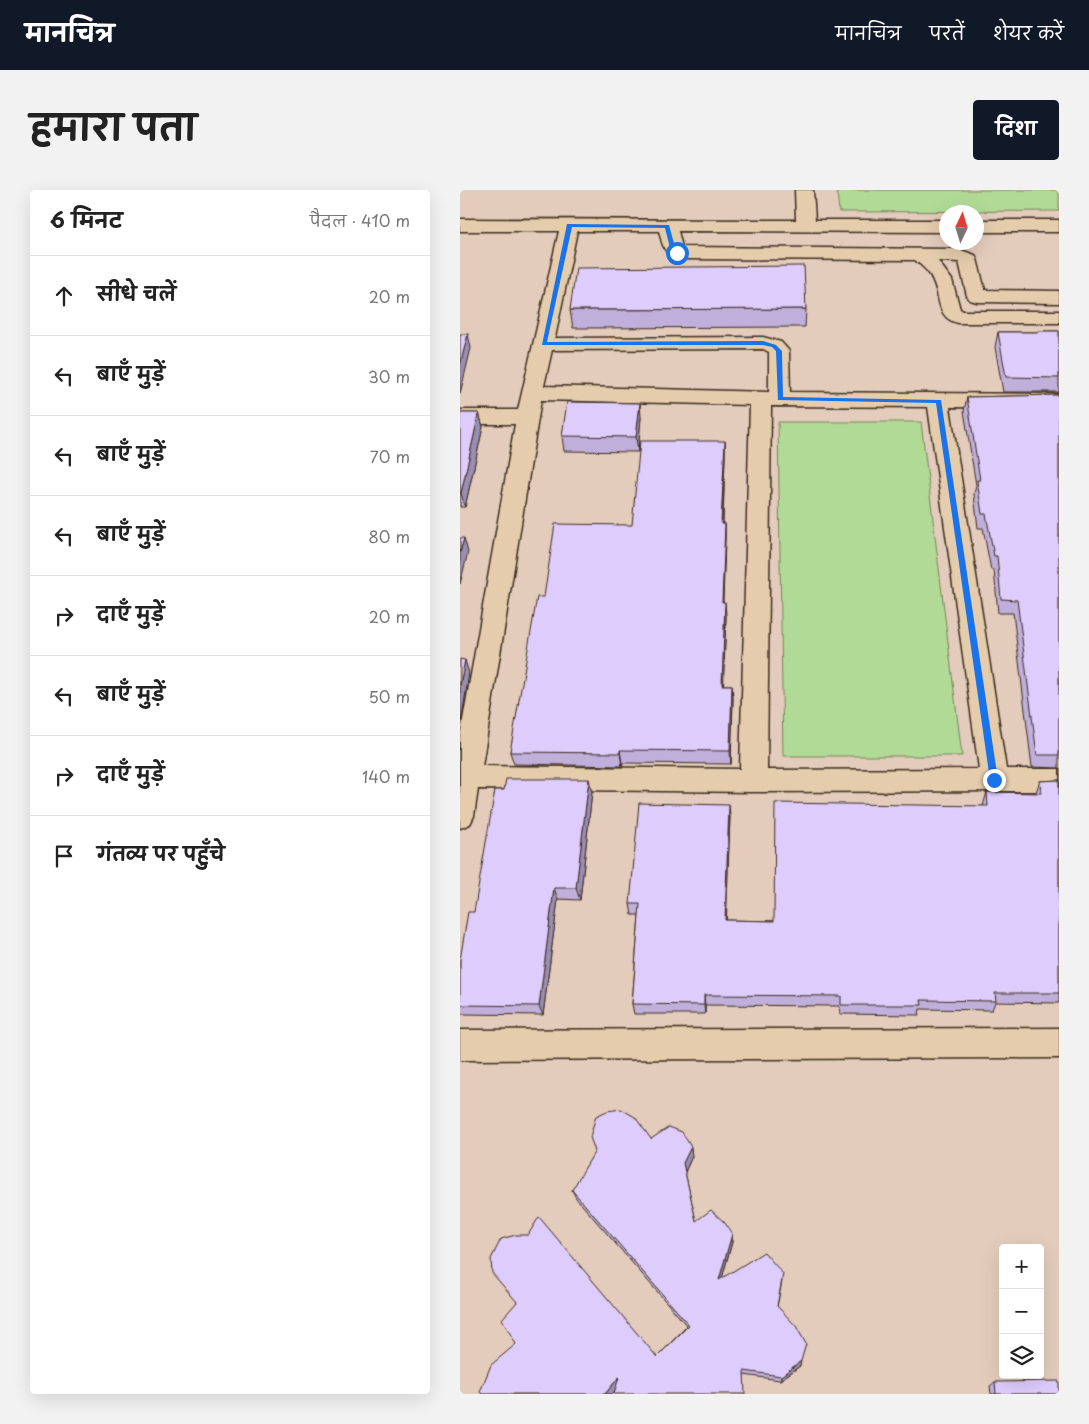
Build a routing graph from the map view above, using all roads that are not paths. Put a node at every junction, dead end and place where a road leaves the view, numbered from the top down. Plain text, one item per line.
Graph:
1 (804, 190) edge
2 (460, 226) edge
3 (569, 226) junction
4 (667, 226) junction
5 (939, 226) edge
6 (984, 226) edge
7 (1059, 226) edge
8 (806, 227) junction
9 (956, 250) edge
10 (963, 250) edge
11 (921, 256) junction
12 (977, 296) junction
13 (1059, 297) edge
14 (981, 317) junction
15 (1059, 317) edge
16 (544, 344) junction
17 (533, 393) junction
18 (770, 399) junction
19 (938, 401) junction
20 (1059, 401) edge
21 (460, 417) edge
22 (527, 417) junction
23 (466, 777) junction
24 (994, 780) junction
25 (1059, 780) edge
26 (753, 781) junction
27 (460, 816) edge
28 (1059, 1043) edge
29 (460, 1045) edge

1 - 8 street
2 - 3 street
3 - 4 street
3 - 16 street
4 - 8 street
4 - 11 street
5 - 8 street
6 - 7 street
9 - 11 street
10 - 12 street
11 - 14 street
12 - 13 street
12 - 14 street
14 - 15 street
16 - 17 street
16 - 18 street
17 - 18 street
17 - 22 street
18 - 19 street
18 - 26 street
19 - 20 street
19 - 24 street
21 - 22 street
22 - 23 street
23 - 26 street
23 - 27 street
24 - 25 street
24 - 26 street
28 - 29 street

